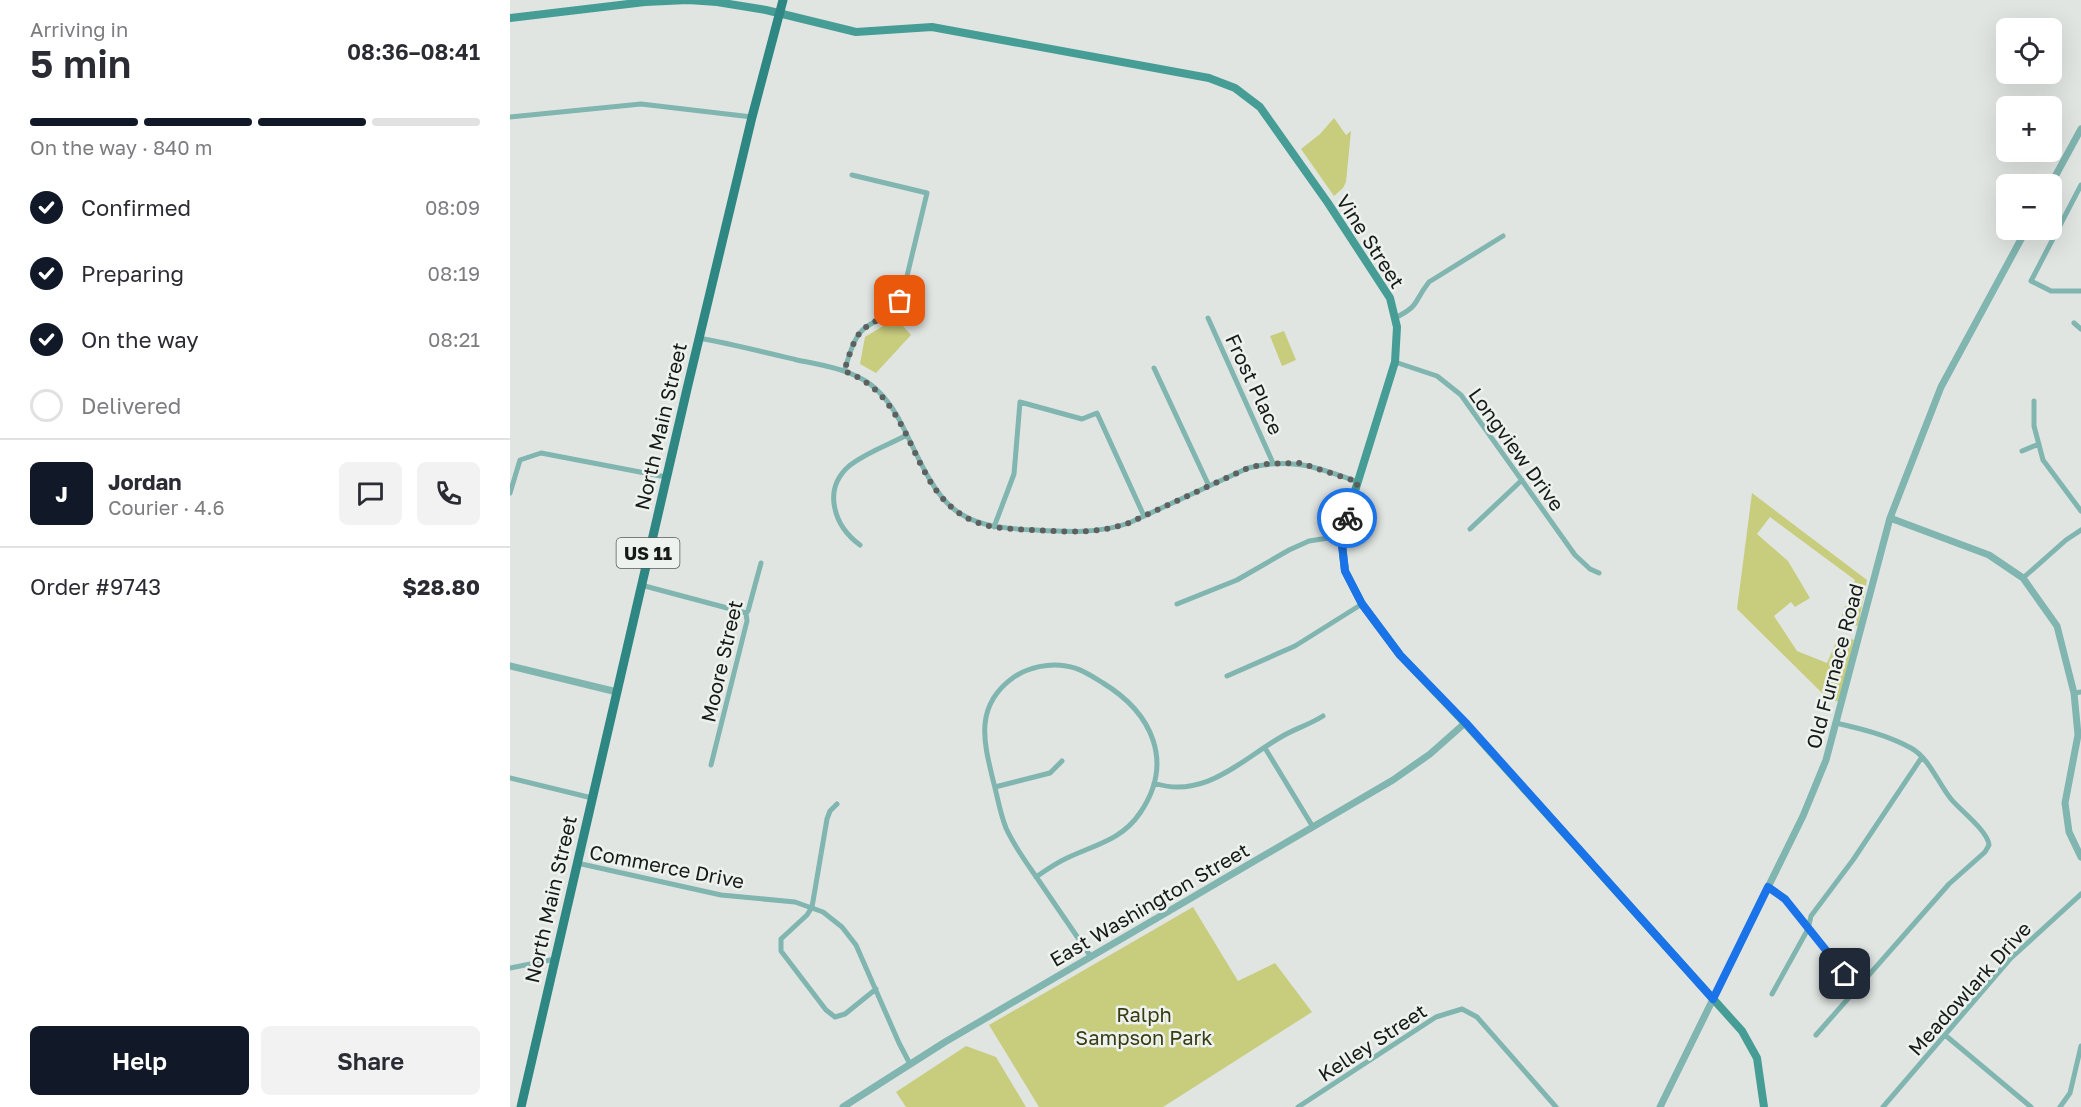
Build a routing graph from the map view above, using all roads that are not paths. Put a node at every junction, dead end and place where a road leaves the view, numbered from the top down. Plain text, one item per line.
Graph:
1 (783, 0) edge
2 (778, 14) junction
3 (510, 18) edge
4 (510, 117) edge
5 (752, 117) junction
6 (2081, 129) edge
7 (2056, 174) edge
8 (852, 175) dead end
9 (2081, 185) edge
10 (1503, 236) dead end
11 (2021, 240) edge
12 (2081, 291) edge
13 (1209, 318) dead end
14 (1395, 318) junction
15 (2074, 323) dead end
16 (2081, 329) edge
17 (699, 338) junction
18 (1395, 362) junction
19 (1154, 368) dead end
20 (844, 371) junction
21 (2034, 401) dead end
22 (907, 435) junction
23 (2039, 444) junction
24 (2022, 451) dead end
25 (1273, 463) junction
26 (666, 477) junction
27 (1522, 480) junction
28 (1358, 482) junction
29 (1209, 486) junction
30 (510, 493) edge
31 (2081, 511) edge
32 (1144, 516) junction
33 (1890, 518) junction
34 (994, 527) junction
35 (1470, 529) dead end
36 (2081, 530) edge
37 (1341, 536) junction
38 (860, 545) dead end
39 (761, 563) dead end
40 (1599, 573) dead end
41 (2023, 578) junction
42 (641, 585) junction
43 (1177, 604) dead end
44 (1362, 604) junction
45 (746, 613) junction
46 (510, 666) edge
47 (1227, 676) dead end
48 (616, 692) junction
49 (2078, 693) edge
50 (1323, 716) dead end
51 (1466, 723) junction
52 (1836, 723) junction
53 (1265, 748) junction
54 (1922, 757) junction
55 (1062, 761) dead end
56 (711, 765) dead end
57 (510, 778) edge
58 (1154, 783) junction
59 (995, 788) junction
60 (592, 798) junction
61 (837, 804) dead end
62 (1313, 827) junction
63 (2081, 857) edge
64 (577, 863) junction
65 (1036, 877) junction
66 (1768, 887) junction
67 (2081, 894) edge
68 (812, 907) junction
69 (1808, 929) junction
70 (1091, 957) junction
71 (555, 959) junction
72 (510, 968) edge
73 (876, 989) junction
74 (1858, 989) junction
75 (1772, 994) dead end
76 (1713, 999) junction
77 (1816, 1035) dead end
78 (1945, 1035) junction
79 (2081, 1046) edge
80 (910, 1064) junction
81 (521, 1107) edge
82 (843, 1107) edge
83 (1298, 1107) edge
84 (1556, 1107) edge
85 (1660, 1107) edge
86 (1764, 1107) edge
87 (1883, 1107) edge
88 (2031, 1107) edge
89 (2060, 1107) edge

1 - 2 main road, North Main Street / US 11
2 - 3 main road, Vine Street
2 - 5 main road, North Main Street / US 11
2 - 14 main road, Vine Street
4 - 5 street
5 - 17 main road, North Main Street / US 11
6 - 7 street
8 - 20 street
9 - 12 street
10 - 14 street
11 - 33 street, Old Furnace Road
13 - 25 street, Frost Place
14 - 18 main road, Vine Street
15 - 16 street
17 - 20 street
17 - 26 main road, North Main Street / US 11
18 - 27 street, Longview Drive
18 - 28 main road, Vine Street
19 - 29 street
20 - 22 street
21 - 23 street
22 - 34 street
22 - 38 street
23 - 24 street
23 - 31 street
25 - 28 street
25 - 29 street
26 - 30 street
26 - 42 main road, North Main Street / US 11
27 - 35 street
27 - 40 street, Longview Drive
28 - 37 main road, Vine Street
29 - 32 street
32 - 34 street
32 - 34 street
33 - 41 street
33 - 52 street, Old Furnace Road
36 - 41 street
37 - 43 street
37 - 44 main road, Vine Street
39 - 45 street, Moore Street
41 - 49 street
42 - 45 street
42 - 48 main road, North Main Street / US 11
44 - 47 street
44 - 51 main road, Vine Street
45 - 56 street, Moore Street
46 - 48 street
48 - 60 main road, North Main Street / US 11
49 - 63 street
50 - 53 street
51 - 62 street, East Washington Street
51 - 76 main road, Vine Street
52 - 54 street
52 - 66 street, Old Furnace Road
53 - 58 street
53 - 62 street
54 - 69 street
54 - 74 street
55 - 59 street
57 - 60 street
58 - 59 street
58 - 65 street
59 - 65 street
60 - 64 main road, North Main Street / US 11
61 - 68 street
62 - 70 street, East Washington Street
64 - 68 street, Commerce Drive
64 - 71 main road, North Main Street / US 11
65 - 70 street
66 - 69 street
66 - 76 street, Old Furnace Road
67 - 78 street, Meadowlark Drive
68 - 73 street, Commerce Drive
68 - 73 street
69 - 74 street
69 - 75 street
70 - 80 street, East Washington Street
71 - 72 street
71 - 81 main road, North Main Street / US 11
73 - 80 street, Commerce Drive
74 - 77 street
76 - 85 street, Old Furnace Road
76 - 86 main road, Vine Street
78 - 87 street, Meadowlark Drive
78 - 88 street
79 - 89 street
80 - 82 street, East Washington Street
83 - 84 street, Kelley Street

